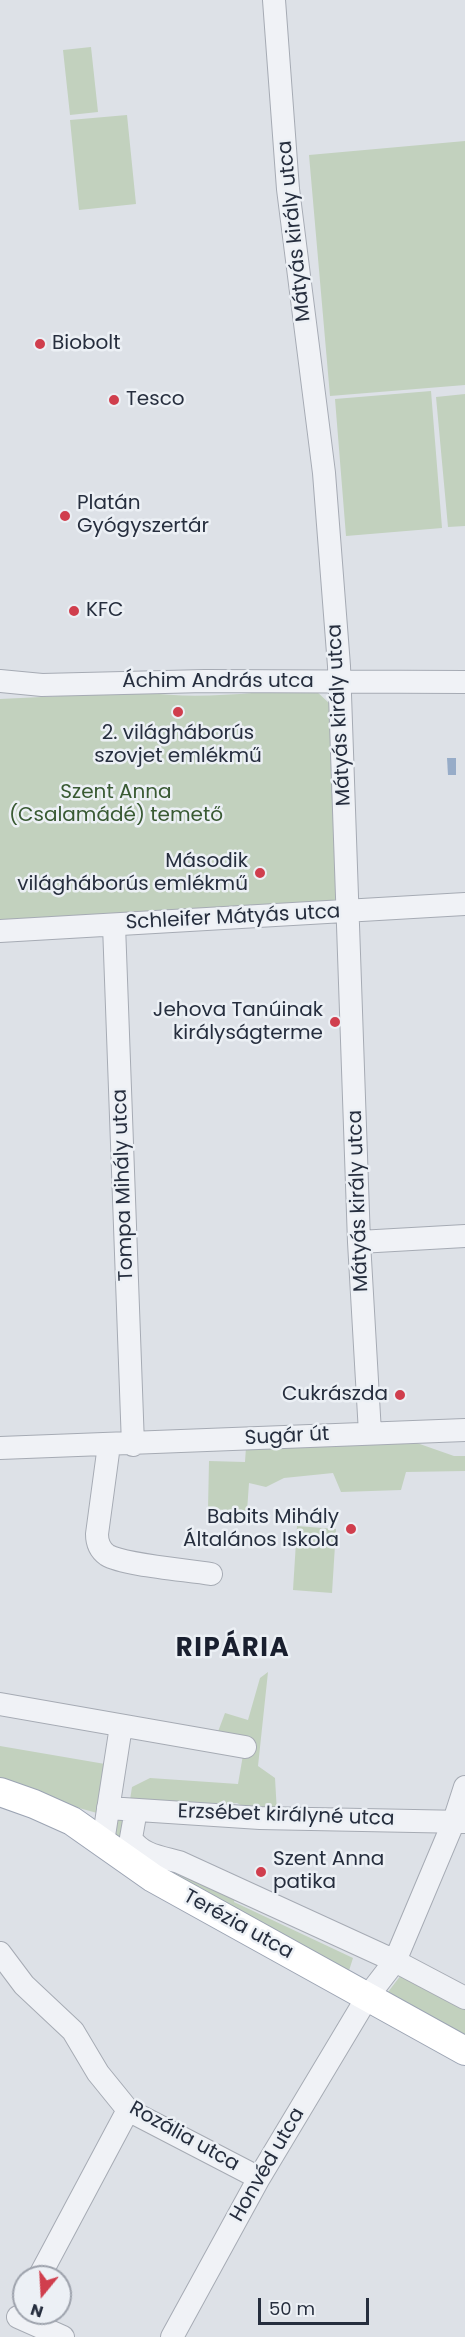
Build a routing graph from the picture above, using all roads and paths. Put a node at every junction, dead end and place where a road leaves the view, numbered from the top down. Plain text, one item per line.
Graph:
1 (274, 0) edge
2 (0, 681) edge
3 (340, 682) junction
4 (465, 682) edge
5 (42, 685) junction
6 (0, 692) edge
7 (465, 904) edge
8 (349, 912) junction
9 (114, 925) junction
10 (0, 931) edge
11 (465, 1236) edge
12 (359, 1242) junction
13 (465, 1430) edge
14 (370, 1433) junction
15 (133, 1444) junction
16 (109, 1445) junction
17 (0, 1448) edge
18 (211, 1574) dead end
19 (0, 1704) edge
20 (121, 1726) junction
21 (245, 1747) dead end
22 (465, 1786) edge
23 (4, 1796) edge
24 (108, 1808) junction
25 (136, 1810) junction
26 (460, 1822) edge
27 (103, 1842) junction
28 (0, 1953) edge
29 (394, 1961) junction
30 (368, 1996) junction
31 (465, 1998) edge
32 (465, 2052) edge
33 (128, 2110) junction
34 (259, 2178) junction
35 (45, 2265) edge
36 (31, 2325) edge
37 (63, 2337) edge
38 (172, 2337) edge

1 - 3 street, Mátyás király utca
2 - 5 street, Áchim András utca
3 - 4 street, Áchim András utca
3 - 5 street, Áchim András utca
3 - 8 street, Mátyás király utca
5 - 6 street, Áchim András utca
7 - 8 street, Schleifer Mátyás utca
8 - 9 street, Schleifer Mátyás utca
8 - 12 street, Mátyás király utca
9 - 10 street, Schleifer Mátyás utca
9 - 15 street, Tompa Mihály utca
11 - 12 street
12 - 14 street, Mátyás király utca
13 - 14 street, Sugár út
14 - 15 street, Sugár út
15 - 16 street, Sugár út
16 - 17 street, Sugár út
16 - 18 street
19 - 20 street
20 - 21 street
20 - 24 street
22 - 26 street, Honvéd utca
23 - 27 main road, Terézia utca
24 - 25 street, Erzsébet királyné utca
24 - 27 street
25 - 26 street, Erzsébet királyné utca
25 - 29 street, Terézia utca
26 - 29 street, Honvéd utca
27 - 30 main road, Terézia utca
28 - 33 street, Rozália utca
29 - 30 street, Honvéd utca
29 - 31 street, Terézia utca
30 - 32 main road, Terézia utca
30 - 34 street, Honvéd utca
33 - 34 street, Rozália utca
33 - 35 street
34 - 38 street, Honvéd utca
36 - 37 street

